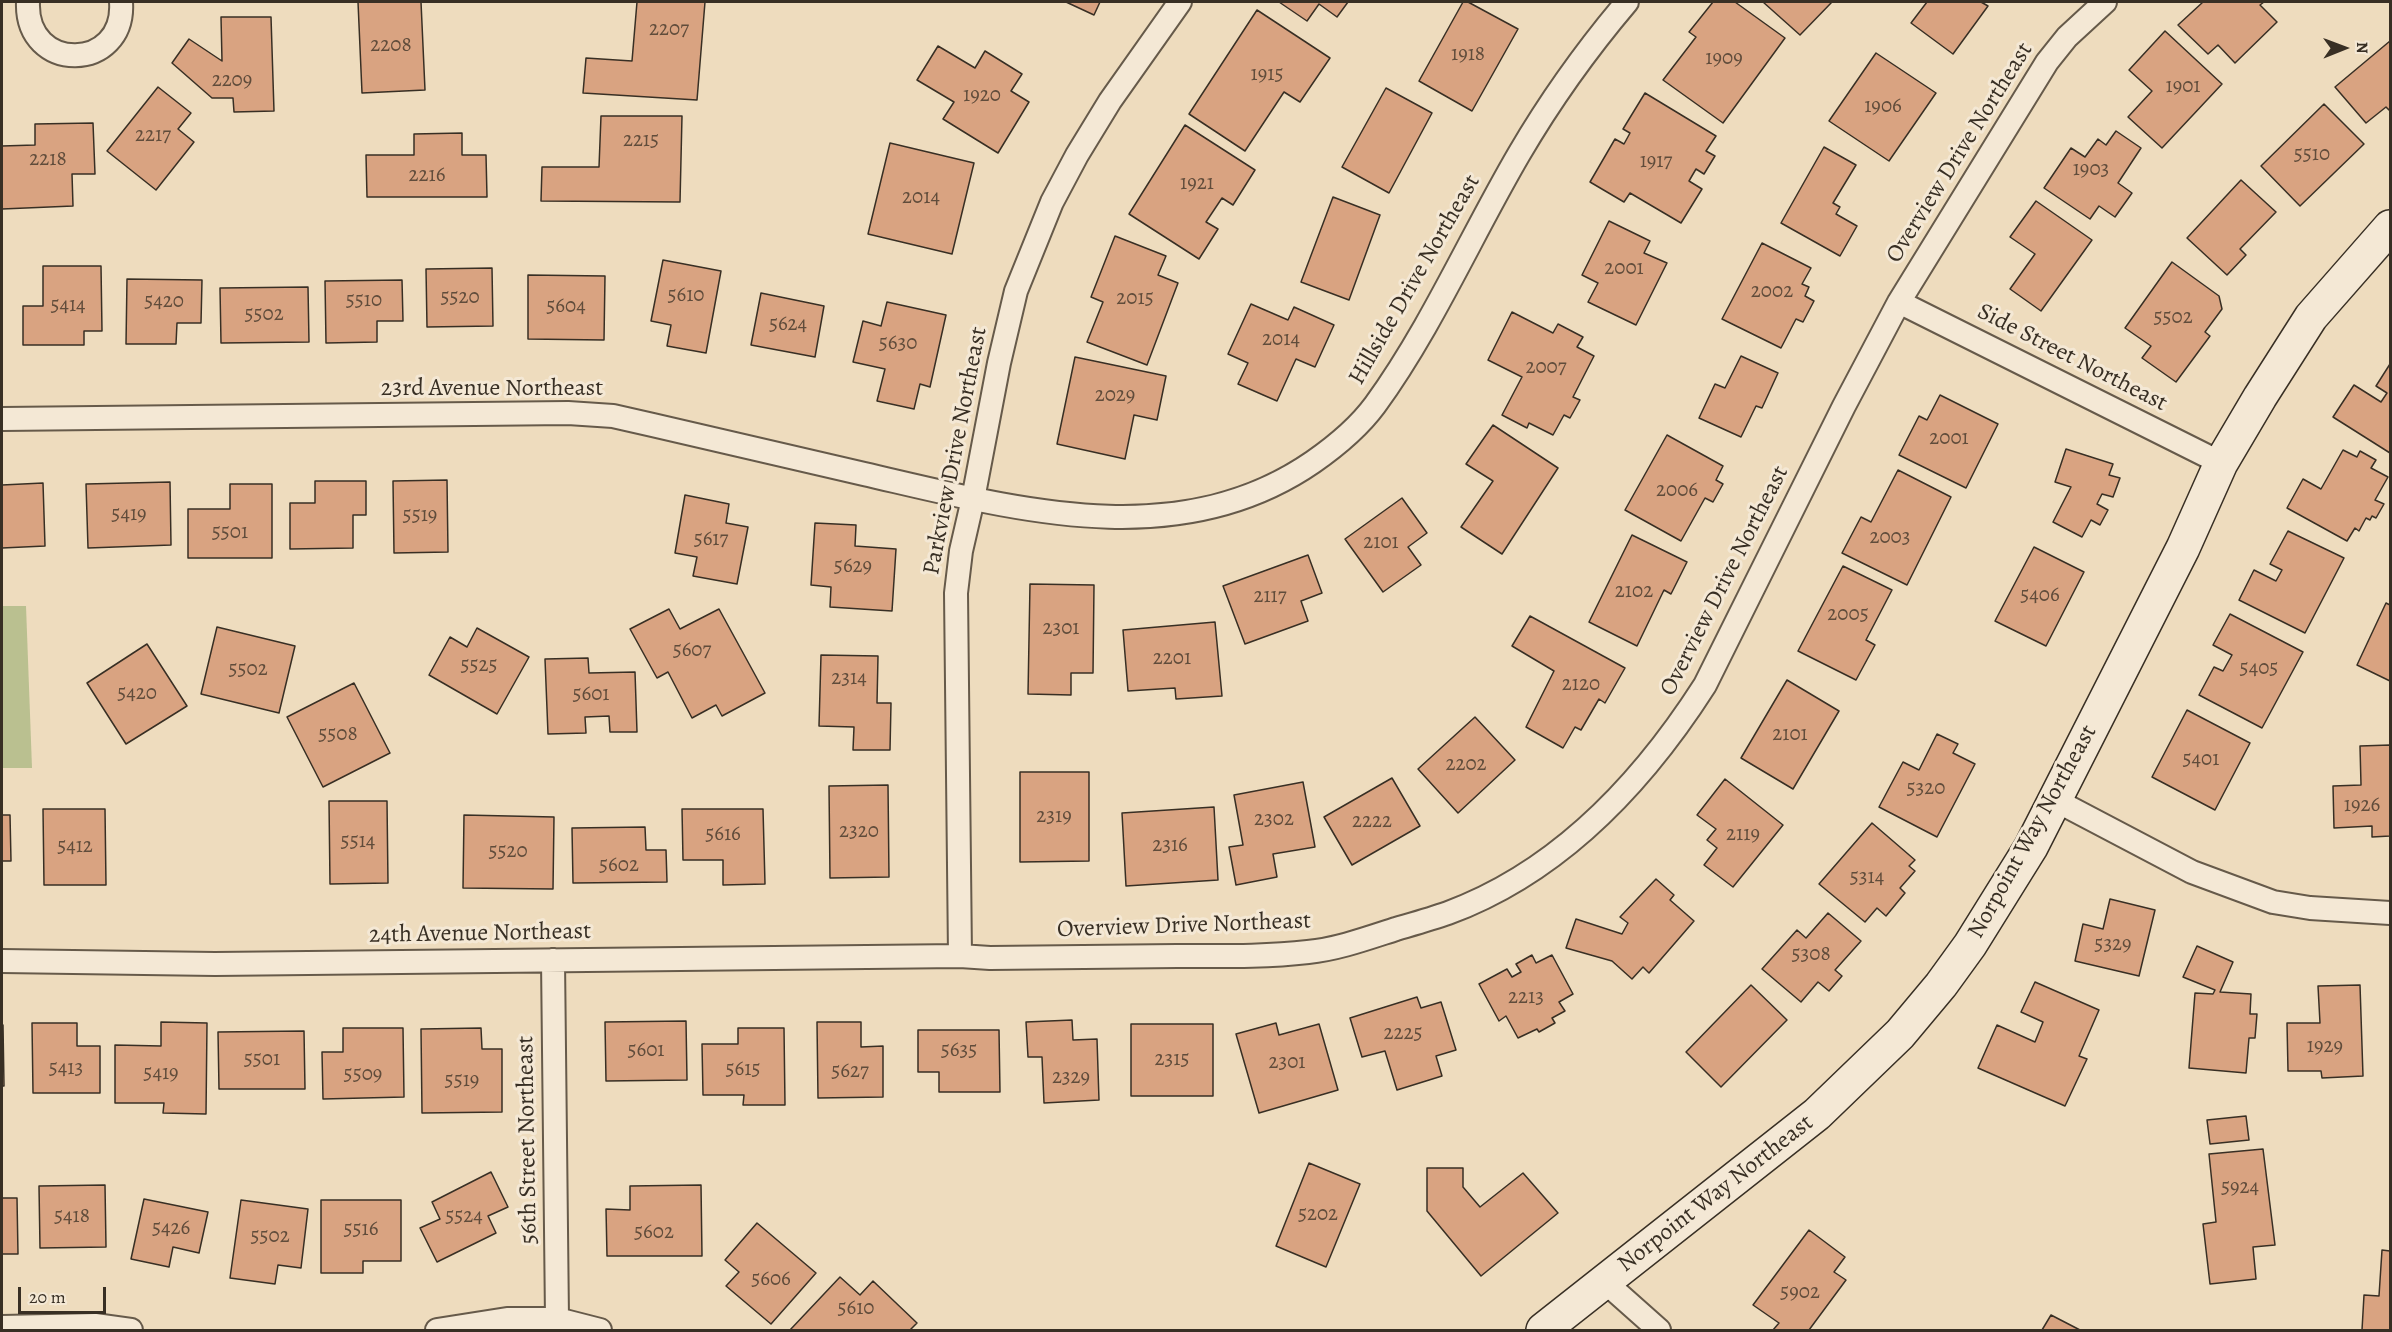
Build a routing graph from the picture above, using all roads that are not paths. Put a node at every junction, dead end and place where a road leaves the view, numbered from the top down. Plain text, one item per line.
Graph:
1 (28, 2) edge
2 (121, 2) edge
3 (1180, 2) edge
4 (1628, 2) edge
5 (2105, 2) edge
6 (2391, 227) edge
7 (1899, 302) junction
8 (2, 419) edge
9 (2222, 463) junction
10 (974, 499) junction
11 (2055, 800) junction
12 (2391, 913) edge
13 (960, 956) junction
14 (553, 960) junction
15 (2, 961) edge
16 (1605, 1282) junction
17 (557, 1319) junction
18 (2, 1327) edge
19 (130, 1330) edge
20 (437, 1330) edge
21 (600, 1330) edge
22 (1543, 1330) edge
23 (1635, 1330) edge
24 (1659, 1330) edge

1 - 2 street
3 - 10 street, Parkview Drive Northeast
4 - 10 street, Hillside Drive Northeast
5 - 7 street, Overview Drive Northeast
6 - 9 street, Norpoint Way Northeast
7 - 9 street, Side Street Northeast
7 - 13 street, Overview Drive Northeast
8 - 10 street, 23rd Avenue Northeast
9 - 11 street, Norpoint Way Northeast
10 - 13 street, Parkview Drive Northeast
11 - 12 street
11 - 16 street, Norpoint Way Northeast
13 - 14 street, 24th Avenue Northeast
14 - 15 street, 24th Avenue Northeast
14 - 17 street, 56th Street Northeast
16 - 22 street, Norpoint Way Northeast
16 - 23 street
16 - 24 street
17 - 20 street
17 - 21 street
18 - 19 street

